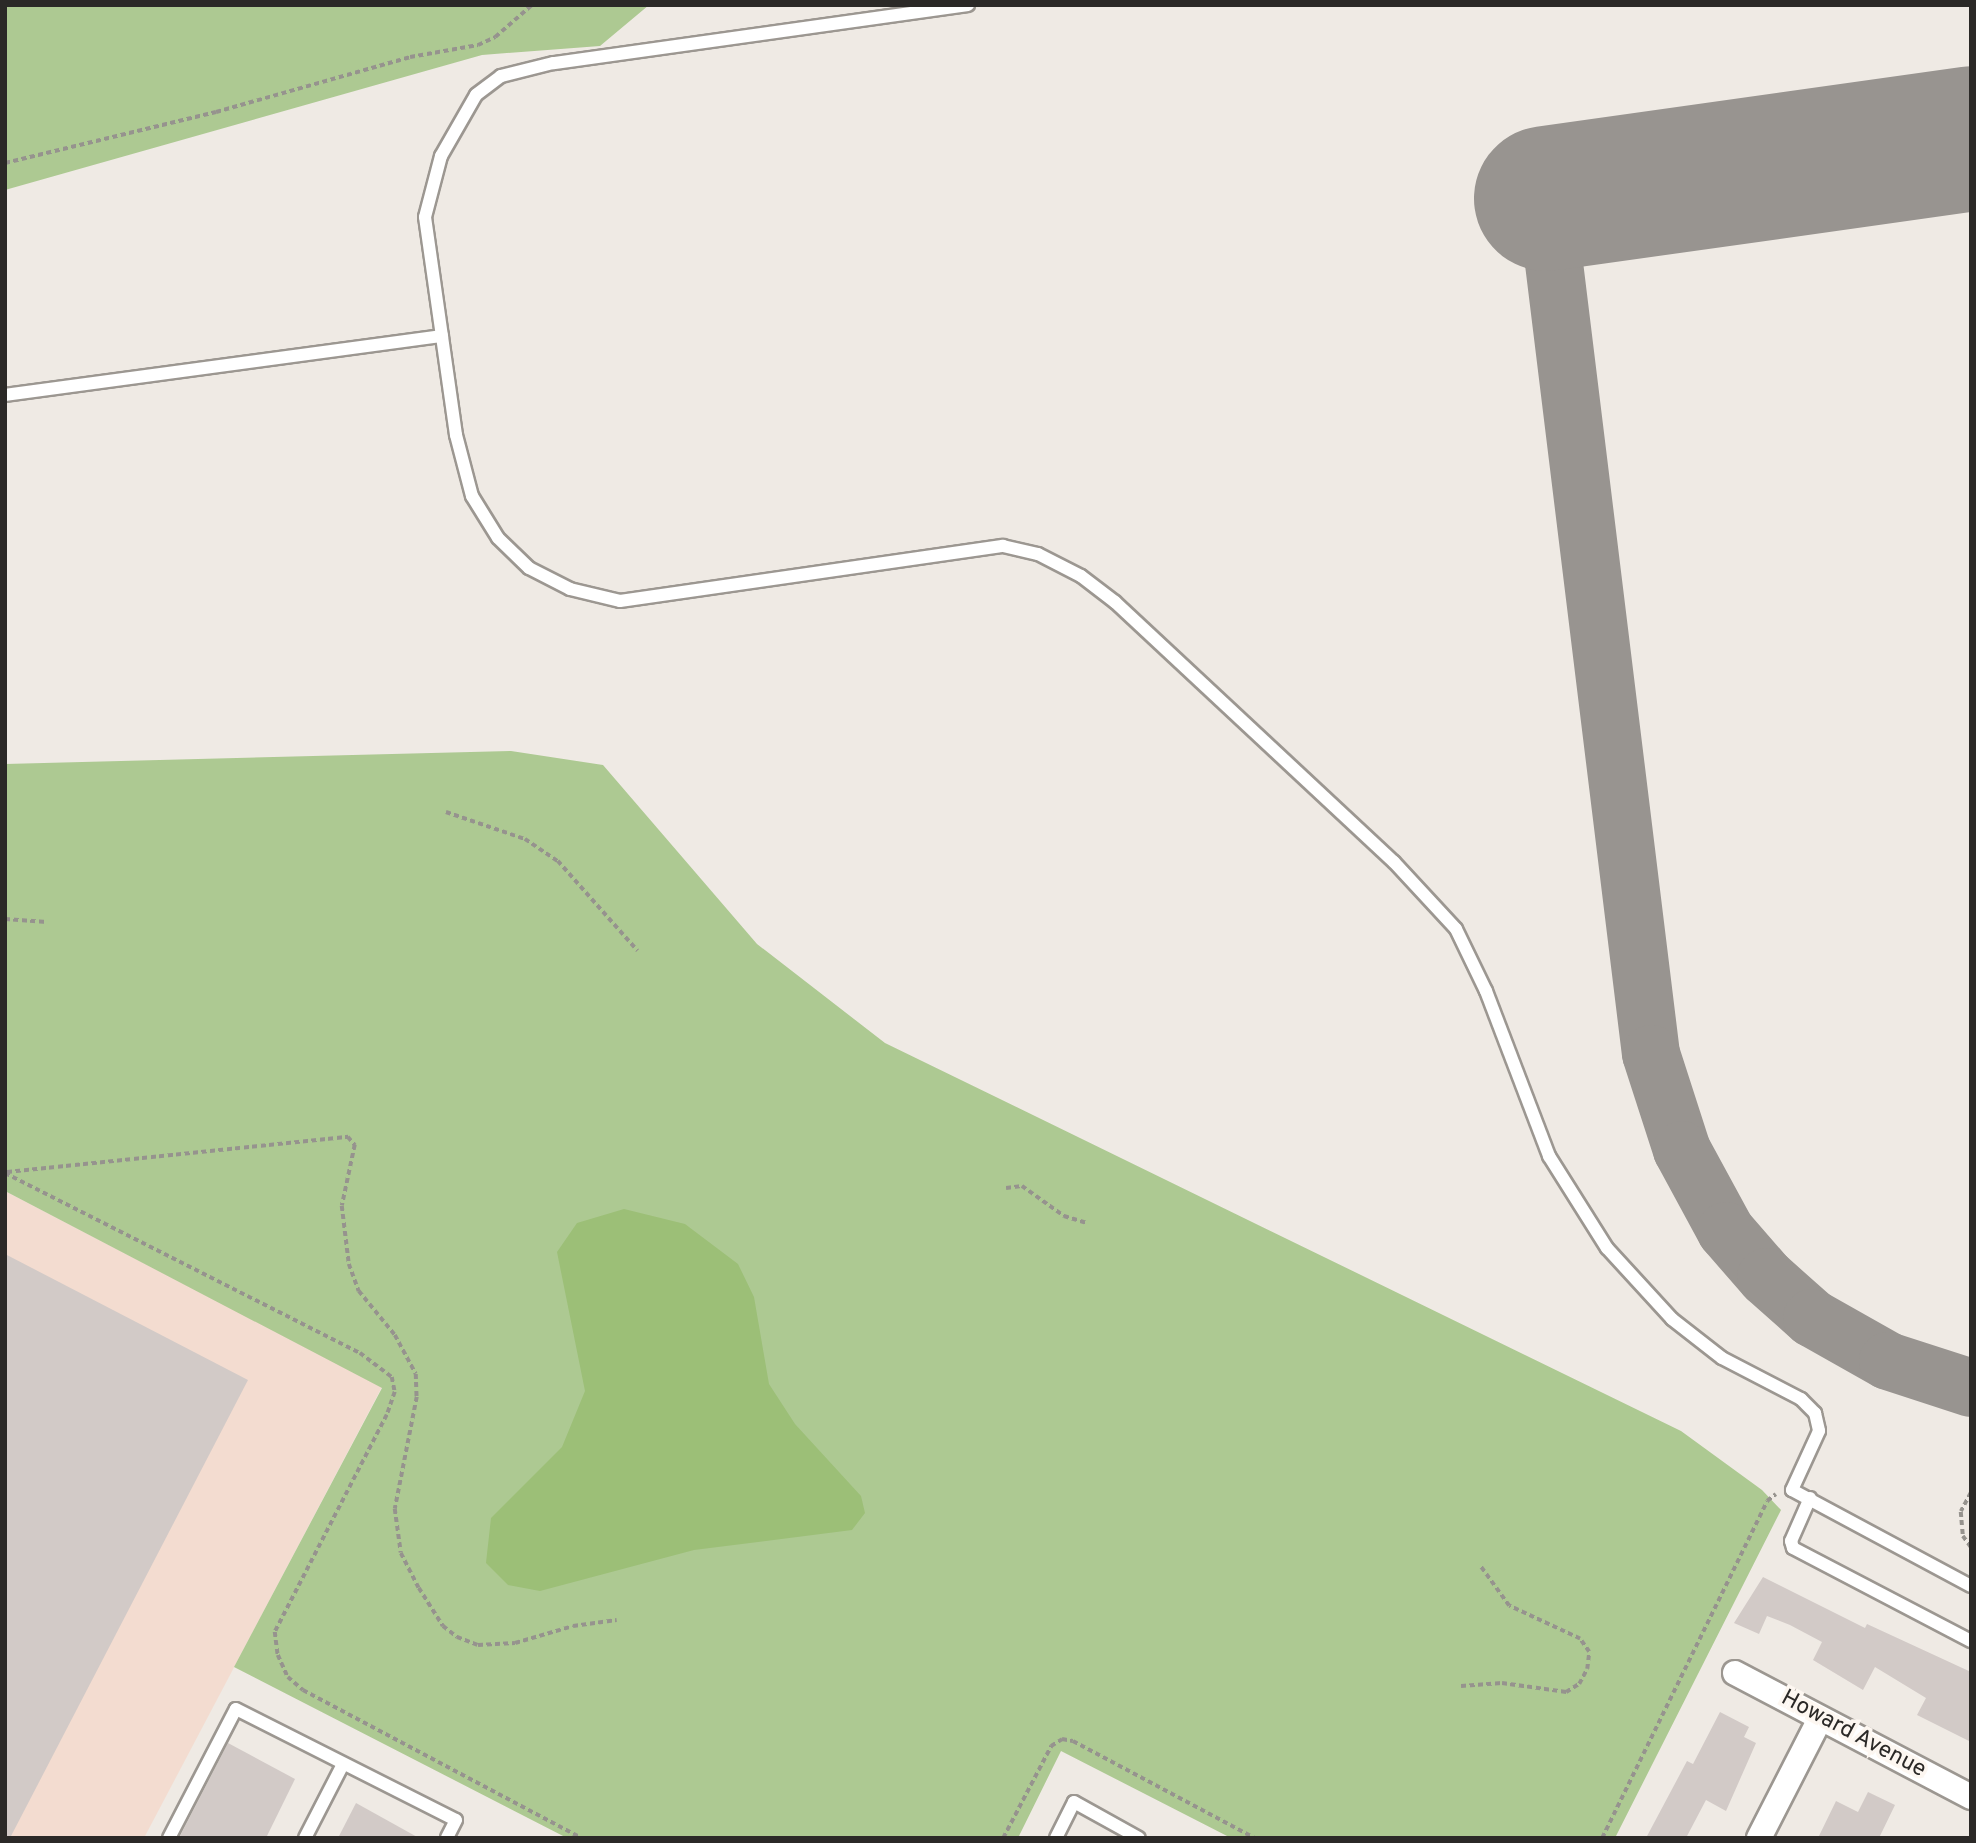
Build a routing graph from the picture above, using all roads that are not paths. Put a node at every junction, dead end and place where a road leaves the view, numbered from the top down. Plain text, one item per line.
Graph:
1 (968, 5) edge
2 (442, 336) junction
3 (5, 395) edge
4 (1810, 1498) junction
5 (1971, 1586) edge
6 (1971, 1642) edge
7 (1735, 1673) dead end
8 (1820, 1719) junction
9 (344, 1764) junction
10 (1971, 1797) edge
11 (169, 1838) edge
12 (306, 1838) edge
13 (447, 1838) edge
14 (1056, 1838) edge
15 (1139, 1838) edge
16 (1759, 1838) edge

1 - 2 lane
2 - 3 lane
2 - 4 lane
4 - 5 lane
4 - 6 lane
7 - 8 street, Howard Avenue
8 - 10 street, Howard Avenue
8 - 16 street
9 - 11 lane
9 - 12 lane
9 - 13 lane
14 - 15 lane

